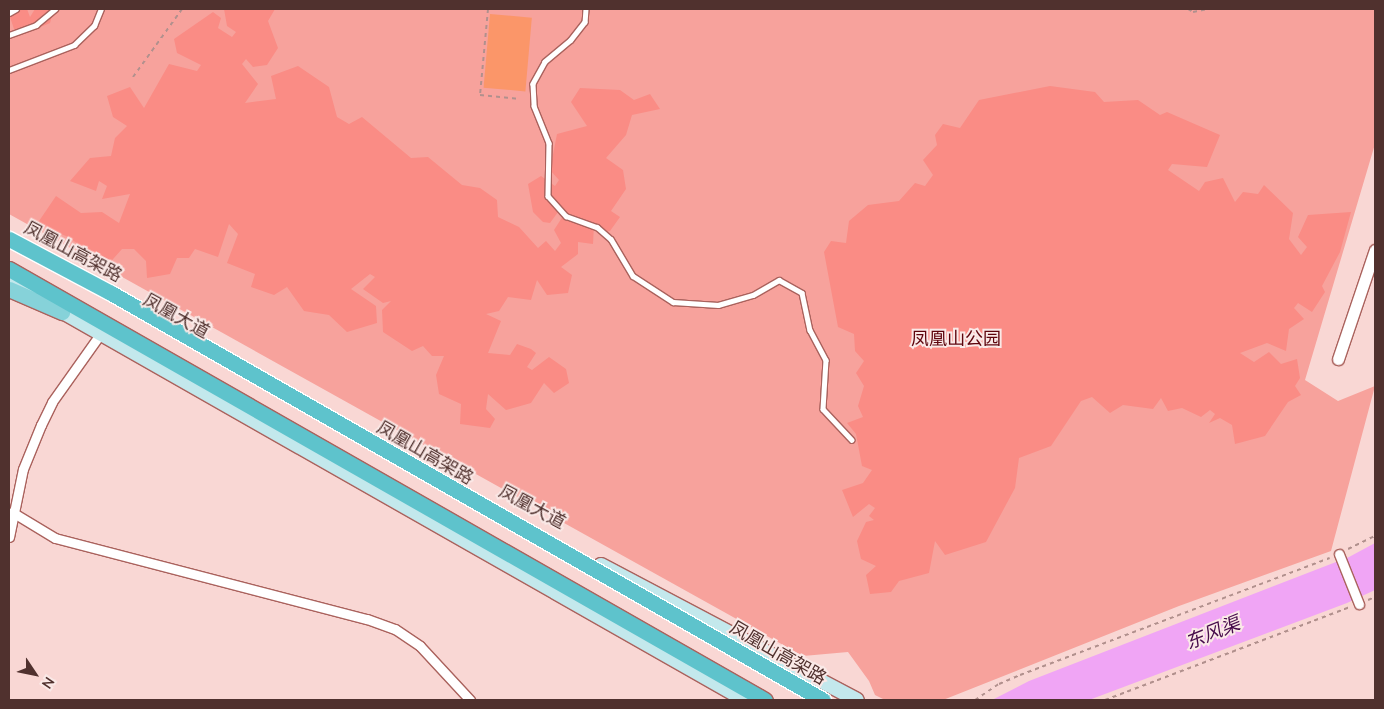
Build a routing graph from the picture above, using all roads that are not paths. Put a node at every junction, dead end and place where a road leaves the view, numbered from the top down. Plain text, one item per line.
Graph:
1 (16, 9) edge
2 (55, 9) edge
3 (101, 9) edge
4 (586, 9) edge
5 (9, 13) edge
6 (9, 35) edge
7 (9, 70) edge
8 (9, 239) edge
9 (9, 243) edge
10 (1375, 250) edge
11 (9, 269) edge
12 (9, 280) edge
13 (9, 289) edge
14 (62, 312) junction
15 (101, 333) junction
16 (1338, 359) dead end
17 (852, 440) dead end
18 (12, 512) junction
19 (9, 537) edge
20 (1339, 554) road end
21 (1359, 604) road end
22 (470, 700) edge
23 (746, 700) edge
24 (765, 700) edge
25 (823, 700) edge
26 (856, 700) edge

1 - 5 lane
2 - 6 lane
3 - 7 lane
4 - 17 lane
8 - 25 highway, 凤凰山高架路, bridge
9 - 26 main road, 凤凰大道
10 - 16 street
11 - 24 highway
12 - 14 main road
13 - 14 main road
14 - 15 main road
15 - 18 street
15 - 23 main road
18 - 19 street
18 - 22 street
20 - 21 street

